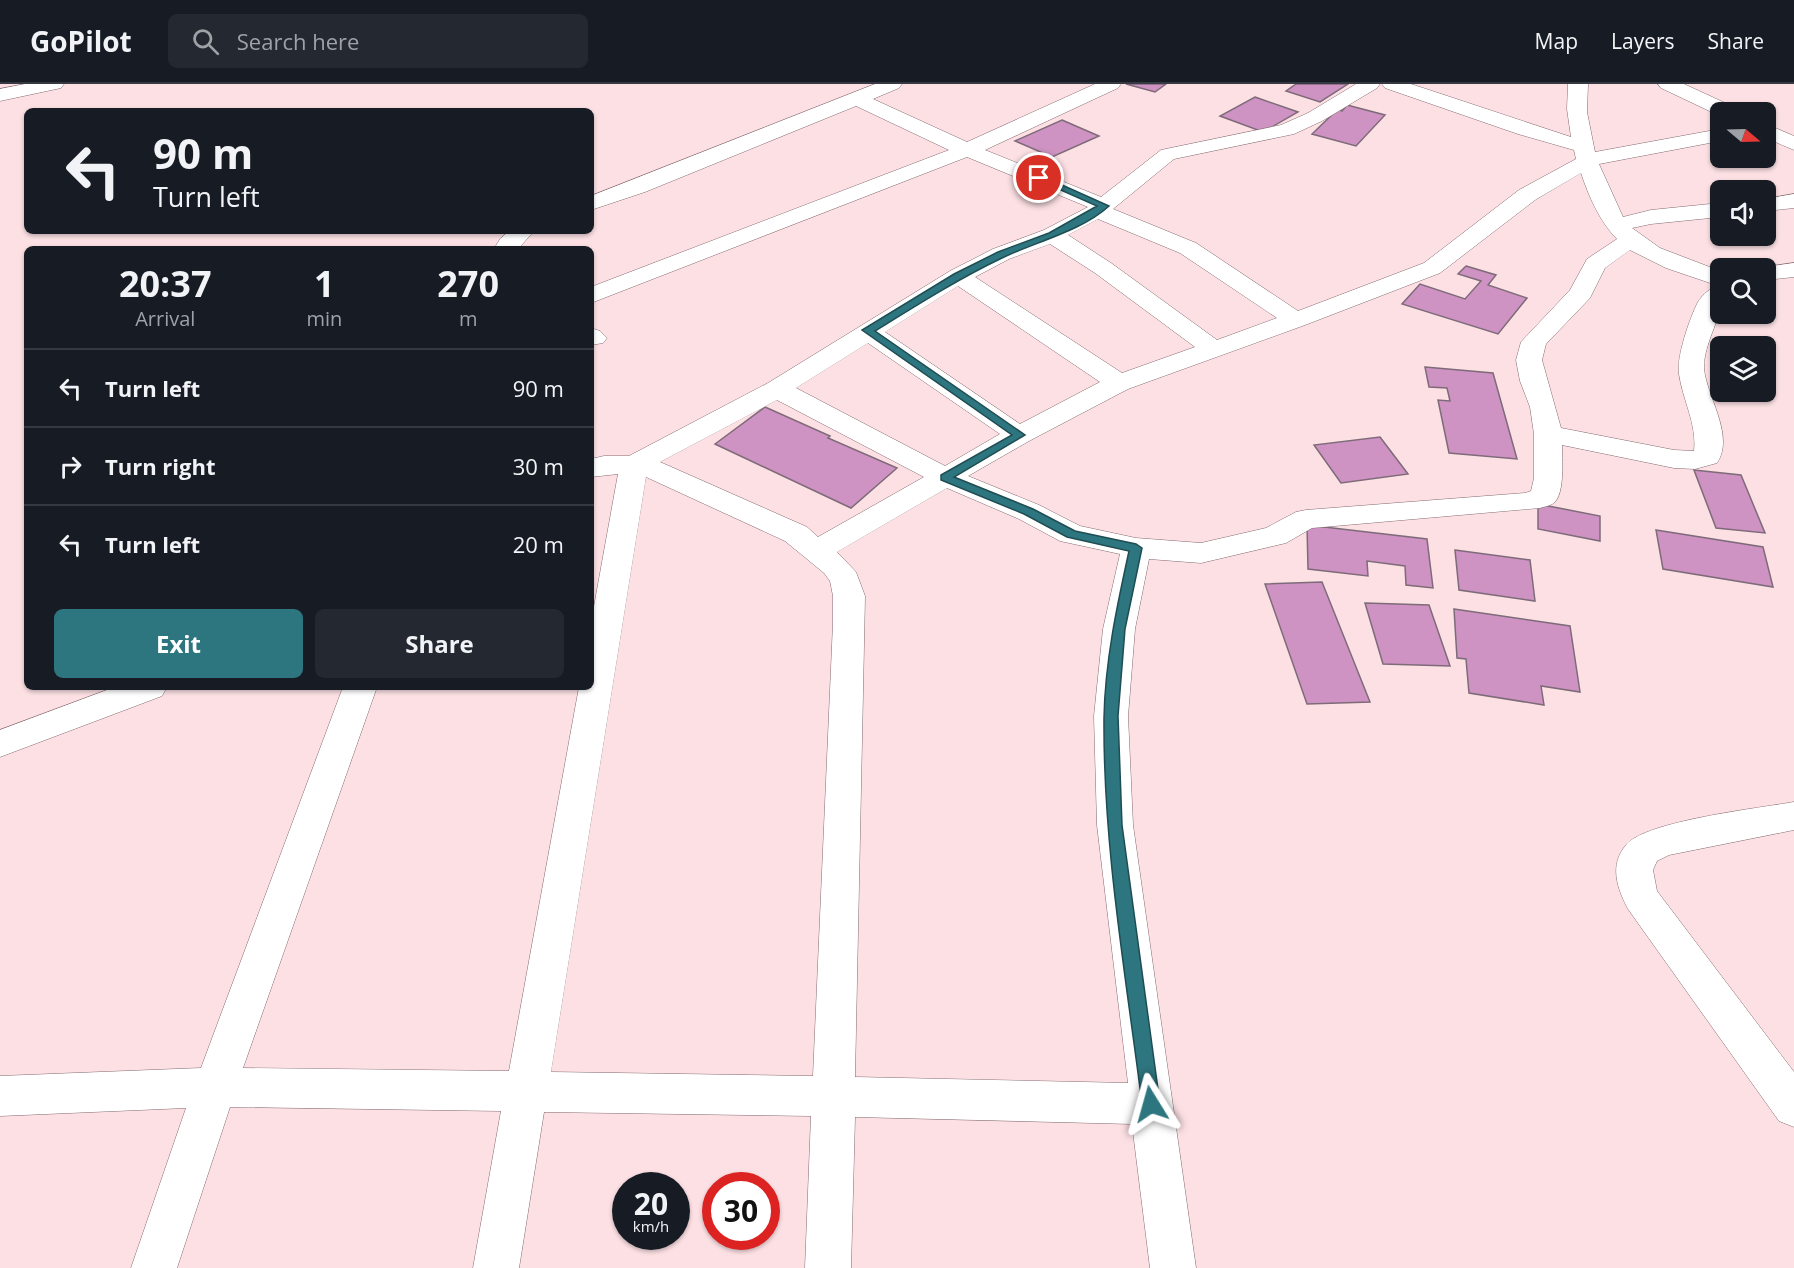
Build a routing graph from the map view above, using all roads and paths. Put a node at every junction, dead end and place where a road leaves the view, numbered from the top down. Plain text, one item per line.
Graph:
1 (54, 84) edge
2 (892, 84) edge
3 (1111, 84) edge
4 (1370, 84) edge
5 (1392, 84) edge
6 (1578, 84) edge
7 (1668, 84) edge
8 (1725, 87) dead end
9 (0, 94) edge
10 (855, 98) junction
11 (1701, 98) junction
12 (1710, 102) edge
13 (1776, 135) edge
14 (1710, 137) edge
15 (1794, 144) edge
16 (967, 150) junction
17 (1586, 154) junction
18 (1794, 201) edge
19 (594, 202) edge
20 (1776, 204) edge
21 (1101, 208) junction
22 (1710, 211) edge
23 (1623, 233) junction
24 (519, 234) edge
25 (1053, 235) junction
26 (507, 246) edge
27 (1794, 270) edge
28 (1776, 272) edge
29 (1710, 275) edge
30 (958, 276) junction
31 (594, 295) edge
32 (1710, 303) edge
33 (1296, 320) junction
34 (867, 330) junction
35 (1213, 348) junction
36 (1119, 382) junction
37 (777, 389) junction
38 (1548, 434) junction
39 (1020, 435) junction
40 (634, 465) junction
41 (594, 467) edge
42 (945, 477) junction
43 (1136, 548) junction
44 (818, 550) junction
45 (142, 690) edge
46 (359, 690) edge
47 (0, 744) edge
48 (1794, 816) edge
49 (215, 1087) junction
50 (525, 1093) junction
51 (0, 1096) edge
52 (832, 1096) junction
53 (1151, 1104) junction
54 (1794, 1107) edge
55 (154, 1268) edge
56 (496, 1268) edge
57 (828, 1268) edge
58 (1173, 1268) edge

1 - 9 street
2 - 10 street
3 - 16 street
4 - 21 street
5 - 17 street
6 - 17 street
7 - 11 street
8 - 11 street
10 - 16 street
10 - 19 street
11 - 12 street
13 - 15 street
14 - 17 street
16 - 21 street
16 - 31 street
17 - 23 street
17 - 33 street
18 - 20 street
21 - 25 street
21 - 33 street
22 - 23 street
23 - 29 street
23 - 38 street
24 - 26 street
25 - 30 street
25 - 35 street
27 - 28 street
30 - 34 street
30 - 36 street
32 - 38 street
33 - 35 street
34 - 37 street
34 - 39 street
35 - 36 street
36 - 39 street
37 - 40 street
37 - 42 street
38 - 43 street
39 - 42 street
40 - 41 street
40 - 44 street
40 - 50 street
42 - 43 street
42 - 44 street
43 - 53 street
44 - 52 street
45 - 47 street
46 - 49 street
48 - 54 street
49 - 50 street
49 - 51 street
49 - 55 street
50 - 52 street
50 - 56 street
52 - 53 street
52 - 57 street
53 - 58 street

